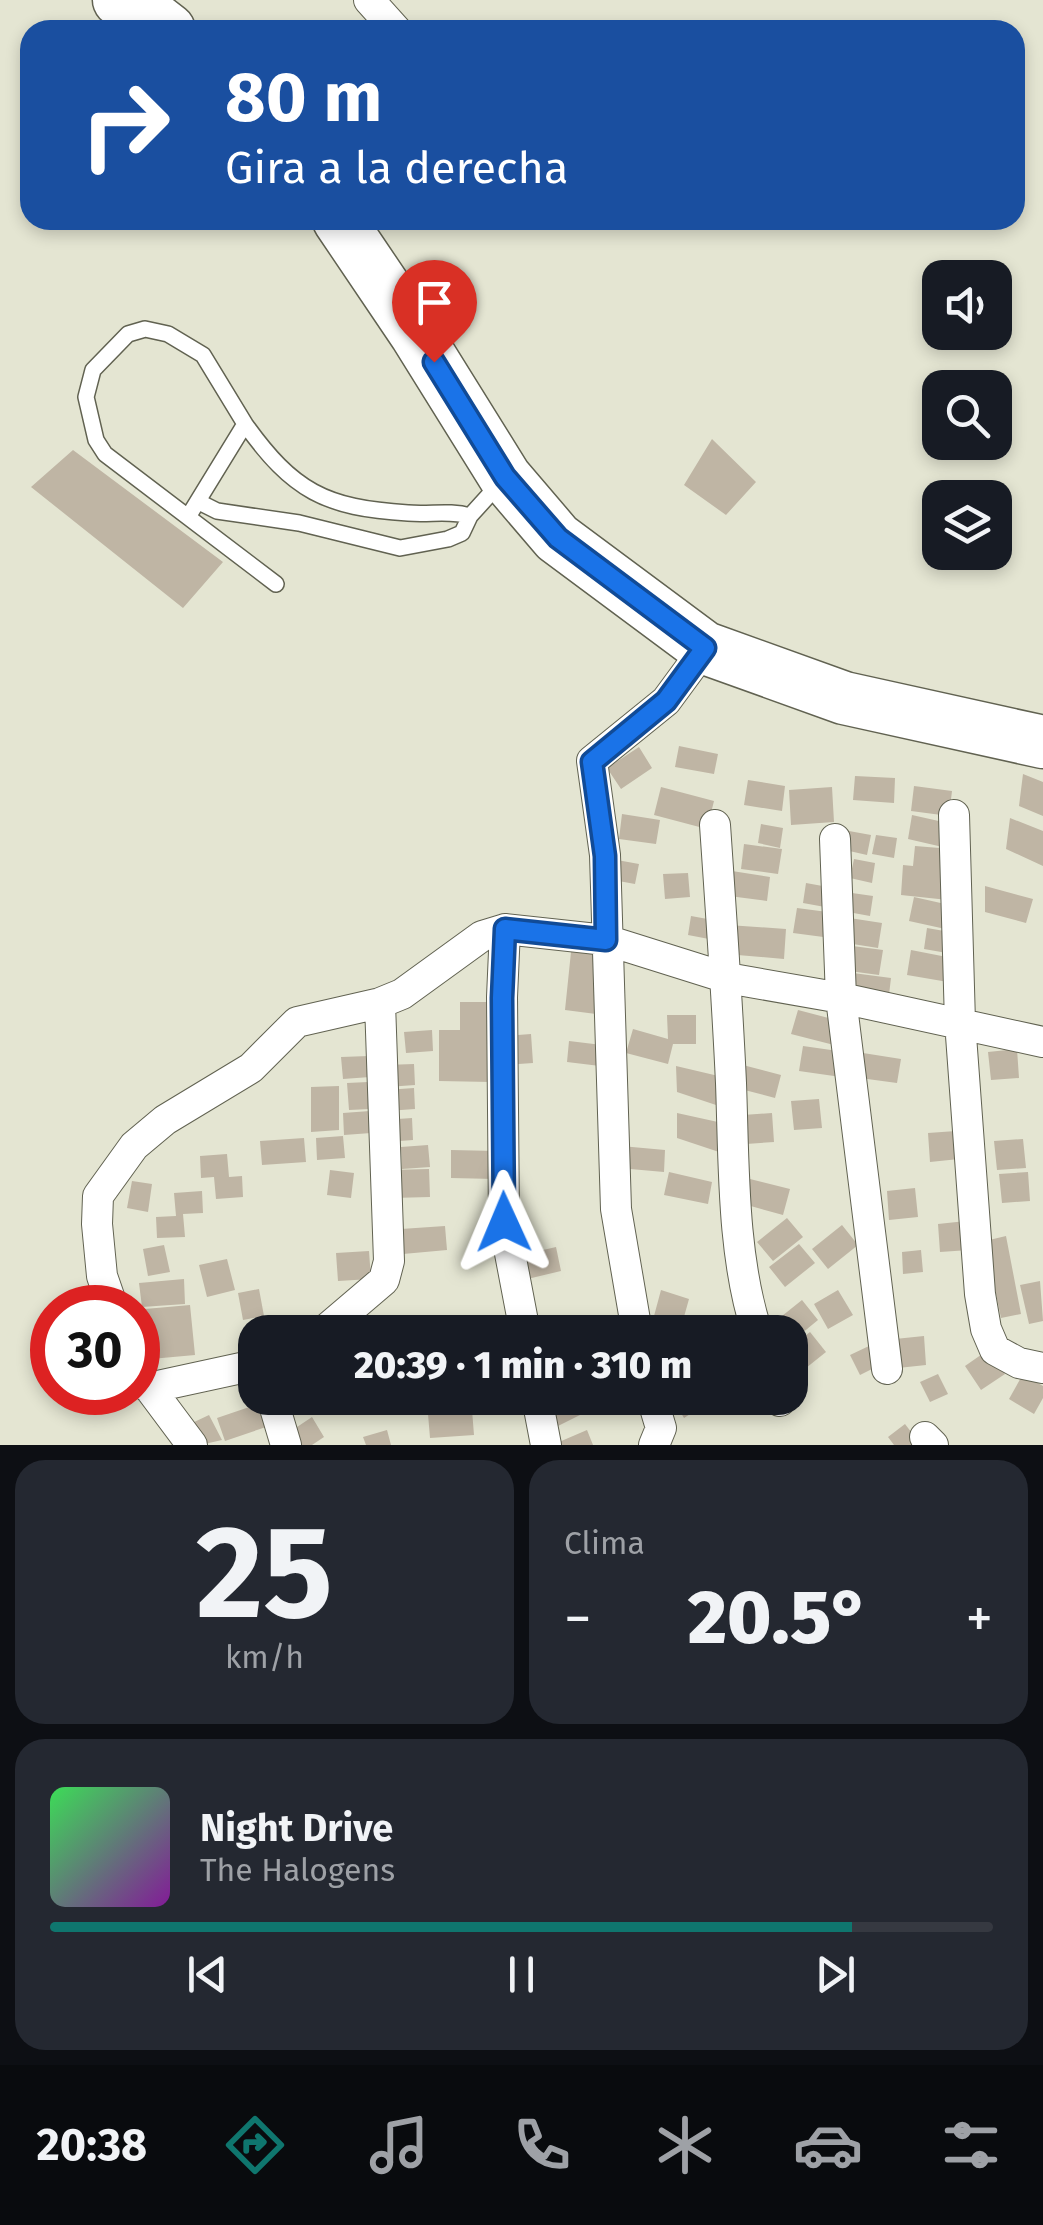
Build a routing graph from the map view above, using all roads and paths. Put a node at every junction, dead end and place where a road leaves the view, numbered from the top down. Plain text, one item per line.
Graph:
1 (119, 0) edge
2 (369, 0) edge
3 (156, 20) edge
4 (387, 20) edge
5 (346, 230) edge
6 (245, 424) junction
7 (505, 477) junction
8 (198, 502) junction
9 (427, 513) junction
10 (470, 516) junction
11 (188, 517) junction
12 (435, 542) junction
13 (276, 584) dead end
14 (705, 648) junction
15 (1043, 742) edge
16 (954, 816) dead end
17 (715, 825) dead end
18 (835, 839) dead end
19 (505, 929) junction
20 (606, 940) junction
21 (727, 978) junction
22 (841, 998) junction
23 (380, 1002) junction
24 (960, 1022) junction
25 (1043, 1042) edge
26 (105, 1285) edge
27 (343, 1315) edge
28 (522, 1315) edge
29 (634, 1315) edge
30 (752, 1315) edge
31 (238, 1368) edge
32 (1043, 1368) edge
33 (886, 1369) dead end
34 (160, 1378) edge
35 (160, 1403) edge
36 (277, 1415) edge
37 (540, 1415) edge
38 (657, 1415) edge
39 (192, 1445) edge
40 (286, 1445) edge
41 (546, 1445) edge
42 (654, 1445) edge

1 - 3 highway
2 - 4 street
5 - 7 highway
6 - 8 lane
6 - 9 lane
6 - 11 lane
7 - 10 lane
7 - 14 highway
8 - 11 lane
8 - 12 lane
9 - 10 lane
9 - 12 lane
10 - 12 lane
11 - 13 lane
14 - 15 highway
14 - 20 street
16 - 24 street
17 - 21 street
18 - 22 street
19 - 20 street
19 - 23 street
19 - 28 street
20 - 21 street
20 - 29 street
21 - 22 street
21 - 30 street
22 - 24 street
22 - 33 street
23 - 26 street
23 - 27 street
24 - 25 street
24 - 32 street
31 - 34 street
35 - 39 street
36 - 40 street
37 - 41 street
38 - 42 street

